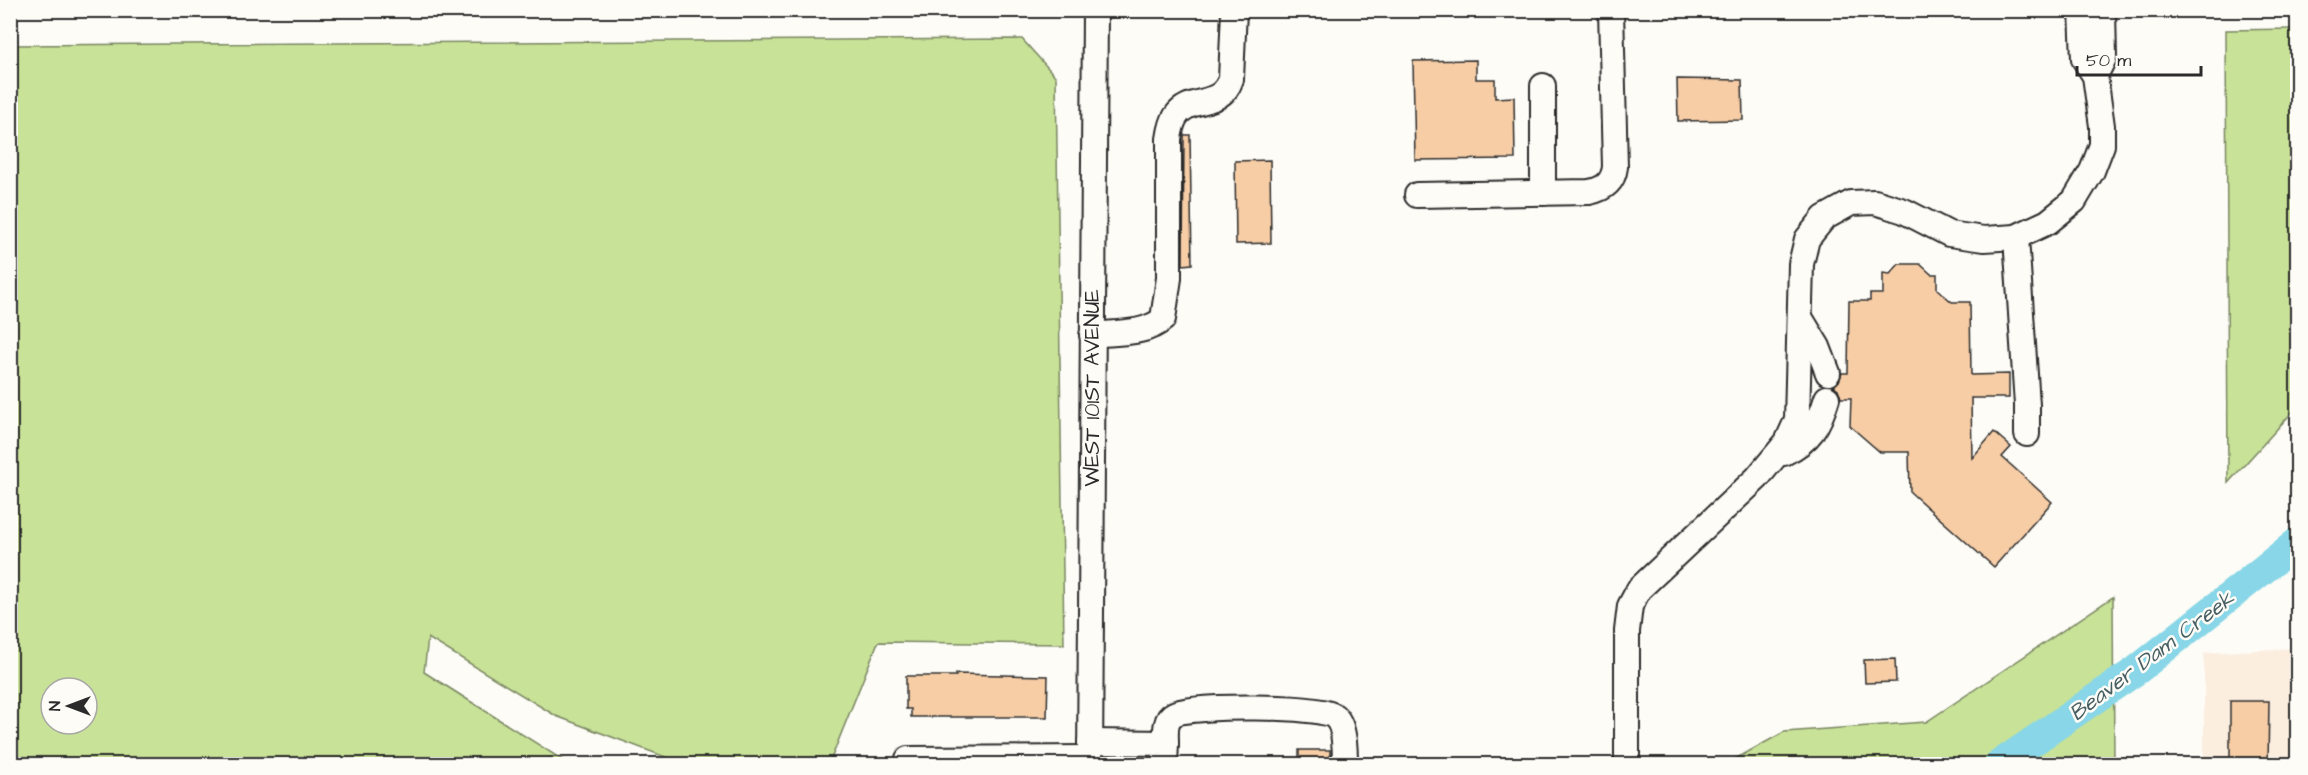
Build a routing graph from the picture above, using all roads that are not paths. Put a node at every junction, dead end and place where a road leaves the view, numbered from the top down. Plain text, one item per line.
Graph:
1 (1095, 10) edge
2 (1234, 10) edge
3 (1611, 10) edge
4 (2082, 10) edge
5 (2103, 10) edge
6 (2095, 76) junction
7 (1543, 86) dead end
8 (1543, 193) junction
9 (1418, 195) dead end
10 (2016, 237) junction
11 (1801, 319) junction
12 (1092, 335) junction
13 (1828, 373) dead end
14 (1827, 398) dead end
15 (2027, 434) dead end
16 (1774, 458) junction
17 (1166, 754) edge
18 (1090, 755) edge
19 (908, 759) dead end
20 (1345, 765) edge
21 (1627, 765) edge

1 - 12 street, WEST 101ST AVENUE
2 - 12 street
3 - 8 street
4 - 6 street
5 - 6 street
6 - 10 street
7 - 8 street
8 - 9 street
10 - 11 street
10 - 15 street
11 - 13 street
11 - 16 street
12 - 18 street, WEST 101ST AVENUE
14 - 16 street
16 - 21 street
17 - 18 street
17 - 20 street
18 - 19 street

